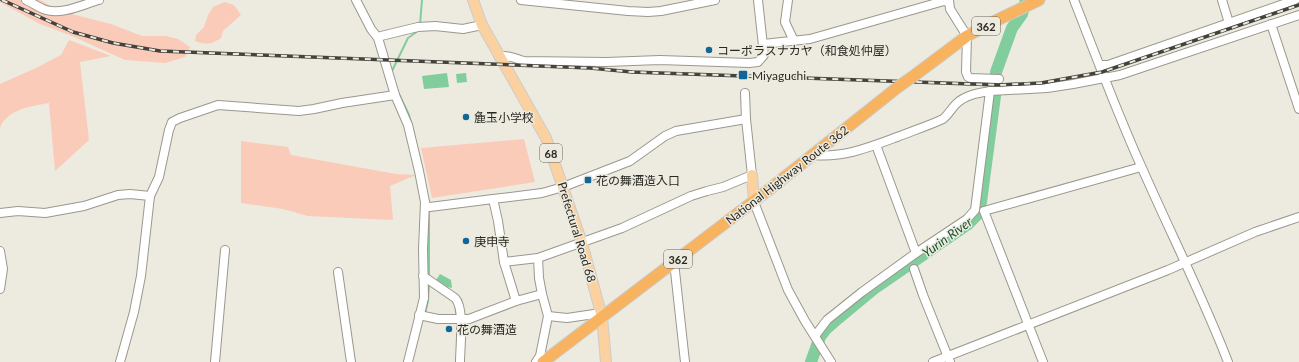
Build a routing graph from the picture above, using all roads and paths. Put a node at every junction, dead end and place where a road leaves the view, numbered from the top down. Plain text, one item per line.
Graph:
1 (26, 0) edge
2 (99, 0) edge
3 (356, 0) edge
4 (473, 0) edge
5 (521, 0) edge
6 (714, 0) edge
7 (758, 0) edge
8 (788, 0) edge
9 (1039, 0) edge
10 (1074, 0) edge
11 (1222, 0) edge
12 (1295, 0) edge
13 (946, 1) edge
14 (1299, 15) edge
15 (1229, 23) junction
16 (1271, 24) junction
17 (482, 26) junction
18 (967, 36) junction
19 (378, 38) junction
20 (794, 41) junction
21 (763, 44) junction
22 (499, 57) junction
23 (1102, 72) junction
24 (996, 79) dead end
25 (990, 91) junction
26 (745, 93) dead end
27 (395, 95) junction
28 (1299, 109) edge
29 (746, 119) junction
30 (876, 145) junction
31 (814, 155) junction
32 (1141, 167) junction
33 (752, 176) junction
34 (563, 187) junction
35 (150, 196) junction
36 (493, 199) junction
37 (754, 202) junction
38 (427, 206) junction
39 (980, 211) junction
40 (0, 213) edge
41 (1299, 217) edge
42 (582, 243) junction
43 (225, 250) dead end
44 (0, 251) edge
45 (916, 253) junction
46 (538, 258) junction
47 (504, 262) junction
48 (674, 262) junction
49 (1185, 263) junction
50 (2, 269) edge
51 (914, 269) dead end
52 (338, 272) dead end
53 (423, 276) junction
54 (0, 289) edge
55 (542, 294) junction
56 (516, 302) junction
57 (419, 315) junction
58 (601, 315) junction
59 (548, 316) junction
60 (461, 319) junction
61 (1028, 325) junction
62 (817, 339) junction
63 (949, 359) edge
64 (120, 362) edge
65 (215, 362) edge
66 (350, 362) edge
67 (408, 362) edge
68 (460, 362) edge
69 (536, 362) edge
70 (543, 362) edge
71 (606, 362) edge
72 (685, 362) edge
73 (831, 362) edge
74 (933, 362) edge
75 (1043, 362) edge
76 (1228, 362) edge

1 - 2 street
3 - 19 street
4 - 17 main road, Prefectural Road 68 / 68
5 - 6 street
7 - 21 street
8 - 20 street
9 - 18 highway, National Highway Route 362 / 362
10 - 23 street
11 - 15 street
12 - 15 street
13 - 18 street
13 - 20 street
14 - 16 street
15 - 23 street
16 - 23 street
16 - 28 street
17 - 19 street
17 - 22 main road, Prefectural Road 68 / 68
18 - 24 street
18 - 31 highway, National Highway Route 362 / 362, bridge
19 - 27 street
20 - 21 street
21 - 22 street
22 - 34 main road, Prefectural Road 68 / 68
23 - 25 street
23 - 32 street
25 - 30 street
25 - 39 street
26 - 29 street
27 - 35 street
27 - 38 street
29 - 33 street
29 - 34 street
30 - 31 street
30 - 45 street
31 - 37 highway, National Highway Route 362 / 362
32 - 39 street
32 - 49 street
33 - 37 main road
33 - 42 street
34 - 36 street
34 - 42 main road, Prefectural Road 68 / 68
35 - 40 street
35 - 64 street
36 - 38 street
36 - 47 street
37 - 48 highway, National Highway Route 362 / 362
37 - 62 street
38 - 53 street
39 - 45 street
39 - 61 street
41 - 49 street
42 - 46 street
42 - 58 main road, Prefectural Road 68 / 68
43 - 65 street
44 - 50 street
45 - 62 street
46 - 47 street
46 - 55 street
47 - 56 street
48 - 58 highway, National Highway Route 362 / 362
48 - 72 street
49 - 61 street
49 - 76 street
50 - 54 street
51 - 63 street
52 - 66 street
53 - 57 street
53 - 60 street
55 - 56 street
55 - 59 street
56 - 60 street
57 - 60 street
57 - 67 street
58 - 59 street
58 - 70 highway, National Highway Route 362 / 362
58 - 71 main road, Prefectural Road 68
59 - 69 street
60 - 68 street
61 - 63 street
61 - 75 street
62 - 73 street
63 - 74 street

